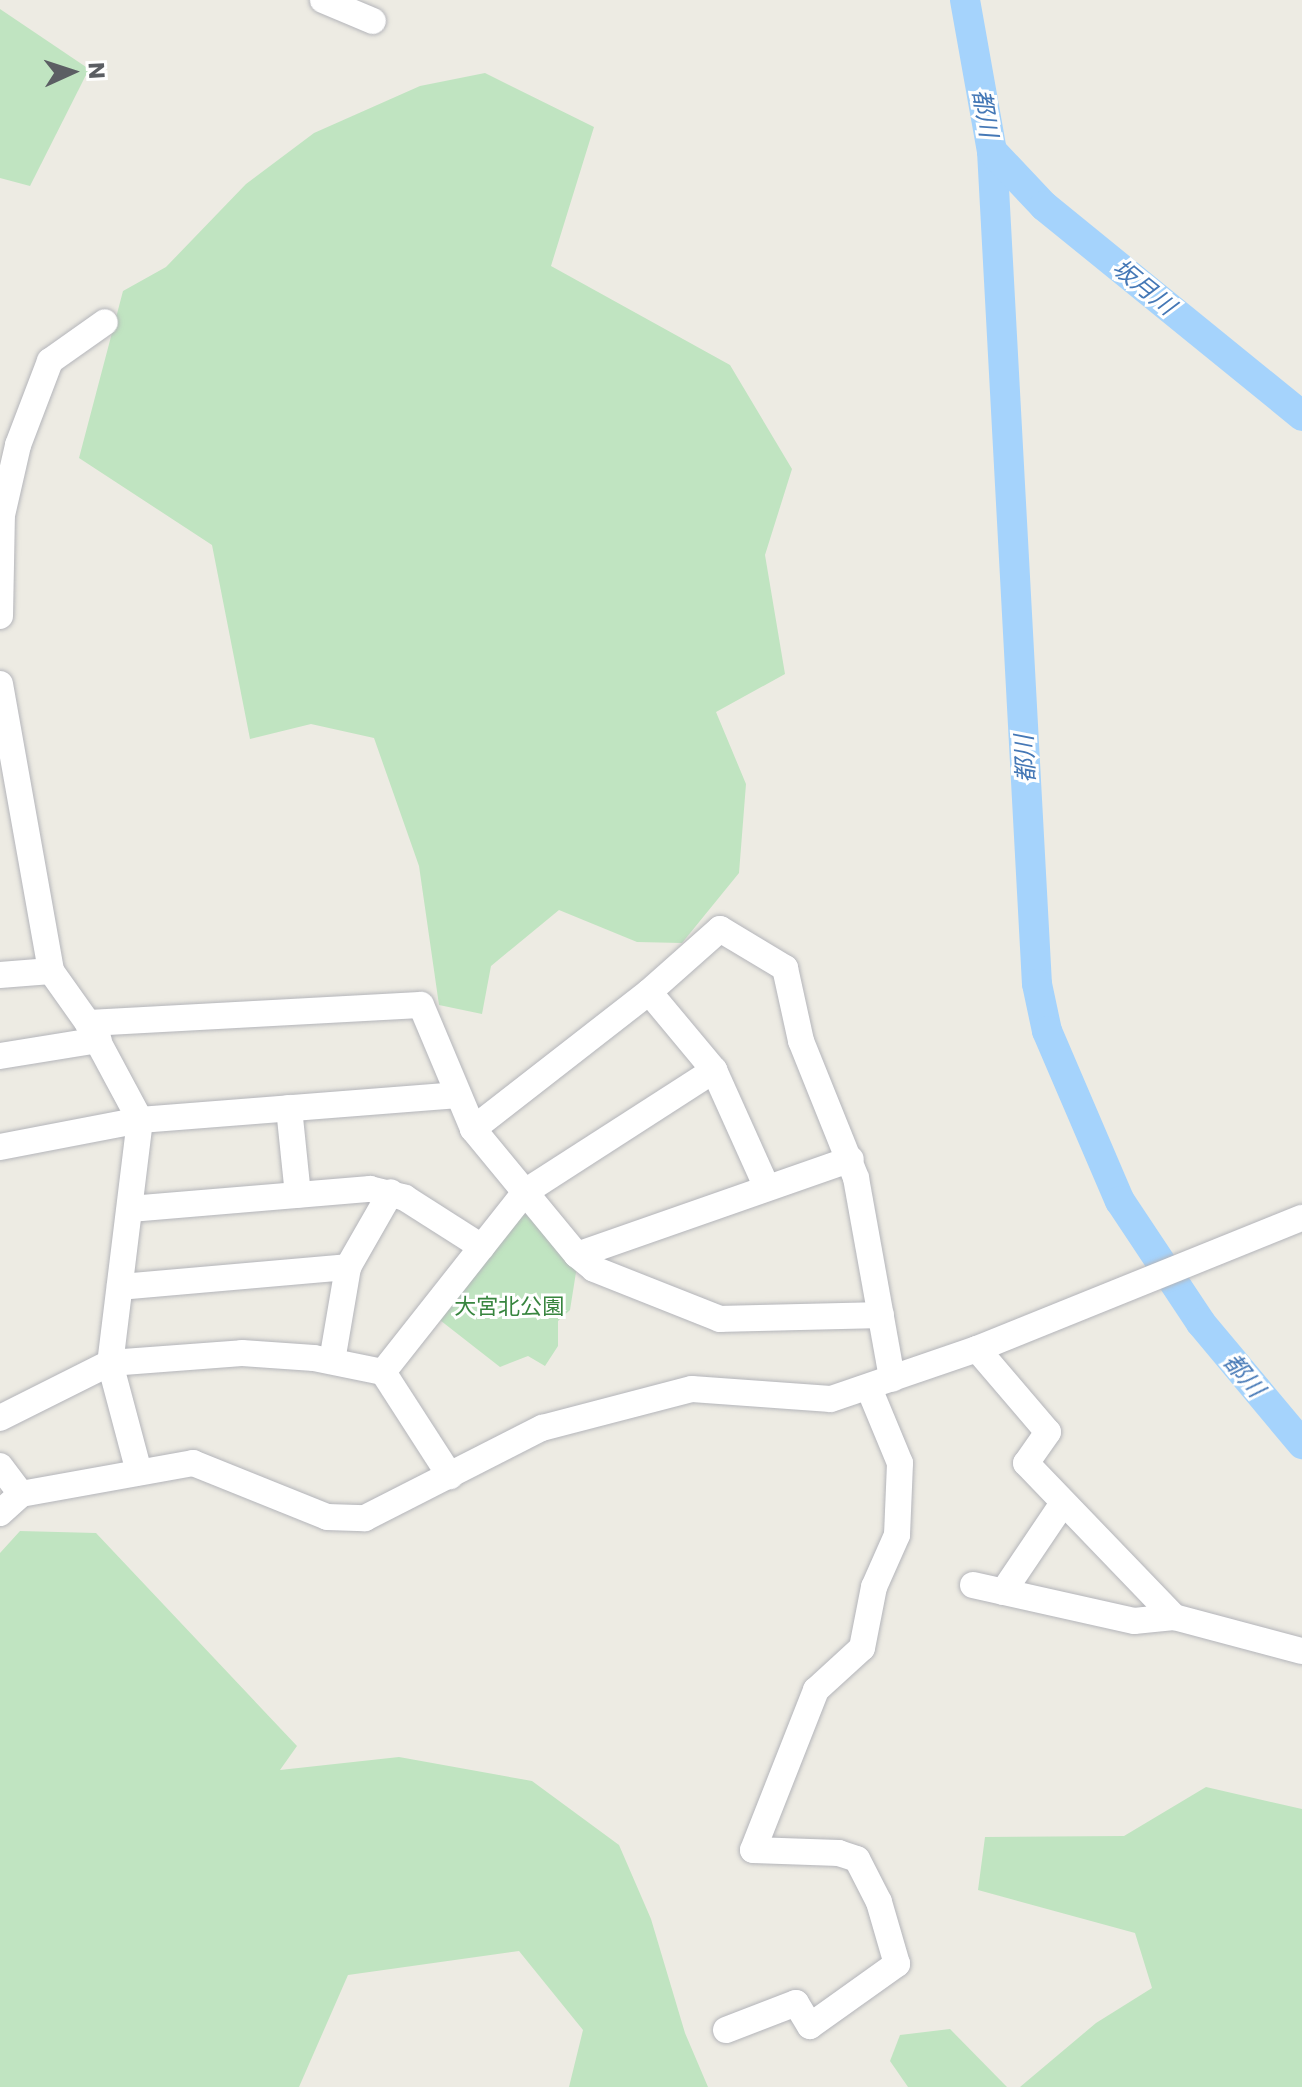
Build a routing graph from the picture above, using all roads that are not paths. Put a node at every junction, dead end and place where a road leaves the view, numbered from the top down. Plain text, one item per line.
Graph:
1 (323, 0) edge
2 (373, 21) dead end
3 (105, 322) dead end
4 (0, 616) edge
5 (0, 684) edge
6 (51, 971) junction
7 (0, 975) edge
8 (649, 992) junction
9 (94, 1032) junction
10 (0, 1056) edge
11 (714, 1070) junction
12 (455, 1095) junction
13 (289, 1108) junction
14 (140, 1120) junction
15 (473, 1129) junction
16 (0, 1147) edge
17 (851, 1159) junction
18 (767, 1188) junction
19 (391, 1192) junction
20 (525, 1192) junction
21 (298, 1195) junction
22 (130, 1209) junction
23 (1302, 1218) edge
24 (482, 1247) junction
25 (577, 1255) junction
26 (348, 1267) junction
27 (120, 1287) junction
28 (881, 1315) junction
29 (977, 1349) junction
30 (332, 1361) junction
31 (110, 1363) junction
32 (383, 1372) junction
33 (881, 1383) junction
34 (0, 1418) edge
35 (0, 1466) edge
36 (139, 1472) junction
37 (450, 1476) junction
38 (21, 1494) junction
39 (1063, 1503) junction
40 (0, 1513) edge
41 (973, 1585) dead end
42 (1003, 1592) junction
43 (1174, 1617) junction
44 (1302, 1651) edge
45 (726, 2030) dead end

1 - 2 street
3 - 4 street
5 - 6 street
6 - 7 street
6 - 9 street
8 - 11 street
8 - 15 street
8 - 17 street
9 - 10 street
9 - 12 street
9 - 14 street
11 - 18 street
11 - 20 street
12 - 13 street
12 - 15 street
13 - 14 street
13 - 21 street
14 - 16 street
14 - 22 street
15 - 20 street
17 - 18 street
17 - 28 street
18 - 25 street
19 - 21 street
19 - 24 street
19 - 26 street
20 - 24 street
20 - 25 street
21 - 22 street
22 - 27 street
23 - 29 street
24 - 32 street
25 - 28 street
26 - 27 street
26 - 30 street
27 - 31 street
28 - 33 street
29 - 33 street
29 - 39 street
30 - 31 street
30 - 32 street
31 - 34 street
31 - 36 street
32 - 37 street
33 - 37 street
33 - 45 street
35 - 38 street
36 - 37 street
36 - 38 street
38 - 40 street
39 - 42 street
39 - 43 street
41 - 42 street
42 - 43 street
43 - 44 street

